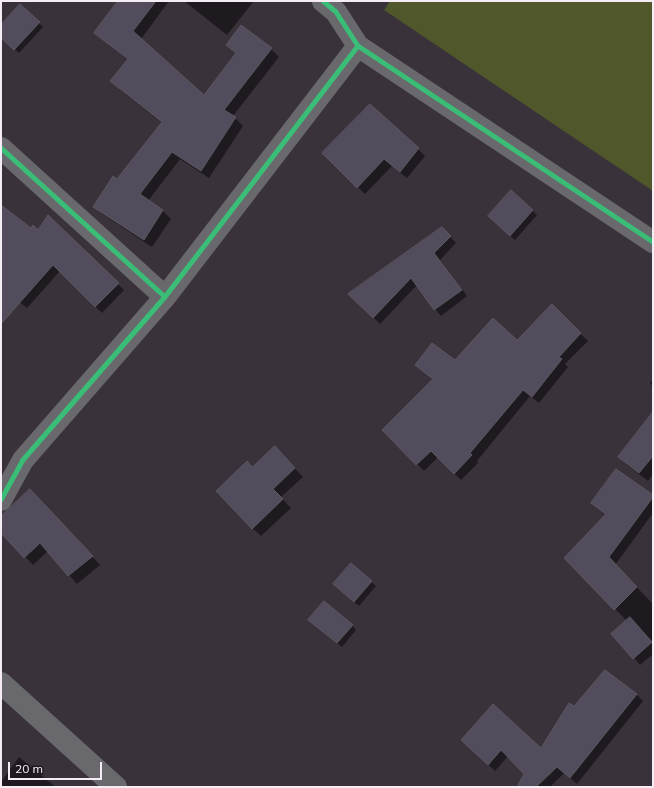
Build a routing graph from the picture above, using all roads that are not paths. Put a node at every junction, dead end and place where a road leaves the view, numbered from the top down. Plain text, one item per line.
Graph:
1 (334, 5) edge
2 (358, 46) junction
3 (1, 148) edge
4 (653, 242) edge
5 (165, 297) junction
6 (1, 500) edge
7 (1, 683) edge
8 (116, 787) edge

1 - 2 street
2 - 4 street
2 - 5 street
3 - 5 street
5 - 6 street
7 - 8 street

